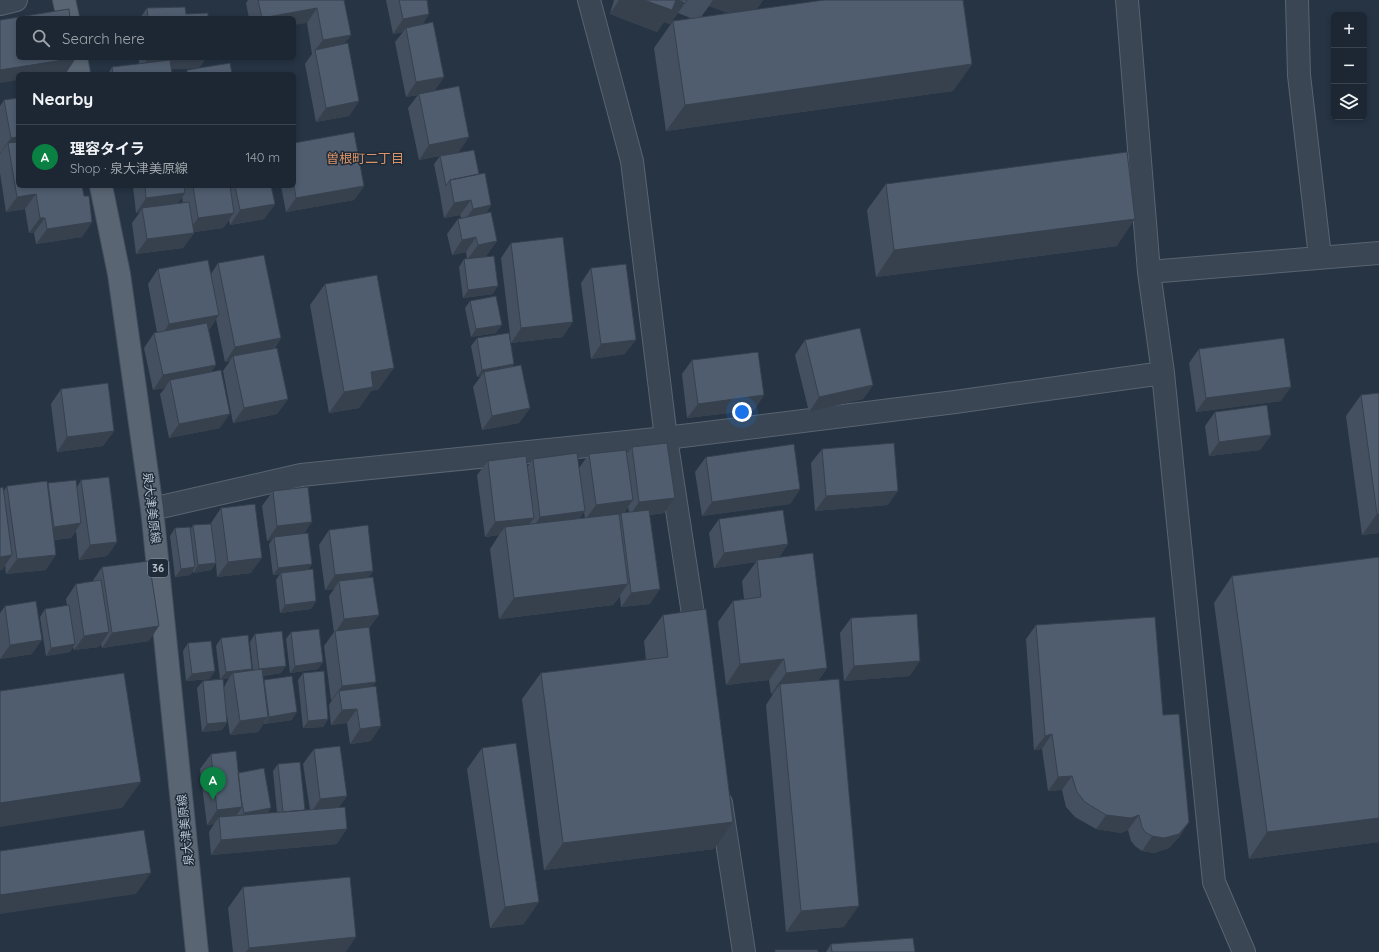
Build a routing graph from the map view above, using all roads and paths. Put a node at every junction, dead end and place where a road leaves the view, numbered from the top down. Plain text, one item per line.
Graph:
1 (16, 0) edge
2 (64, 0) edge
3 (589, 0) edge
4 (1127, 0) edge
5 (1297, 0) edge
6 (0, 4) edge
7 (68, 16) edge
8 (76, 60) edge
9 (79, 72) edge
10 (101, 188) edge
11 (1379, 253) edge
12 (1320, 257) junction
13 (1150, 272) junction
14 (1163, 373) junction
15 (666, 438) junction
16 (152, 509) junction
17 (700, 660) edge
18 (719, 786) edge
19 (198, 952) edge
20 (744, 952) edge
21 (1244, 952) edge

1 - 6 street
2 - 7 main road
3 - 15 street
4 - 13 street
5 - 12 street
8 - 9 main road
10 - 16 main road, 泉大津美原線 / 36
11 - 12 street
12 - 13 street
13 - 14 street
14 - 15 street
14 - 21 street
15 - 16 street
15 - 17 street
16 - 19 main road, 泉大津美原線 / 36
18 - 20 street

